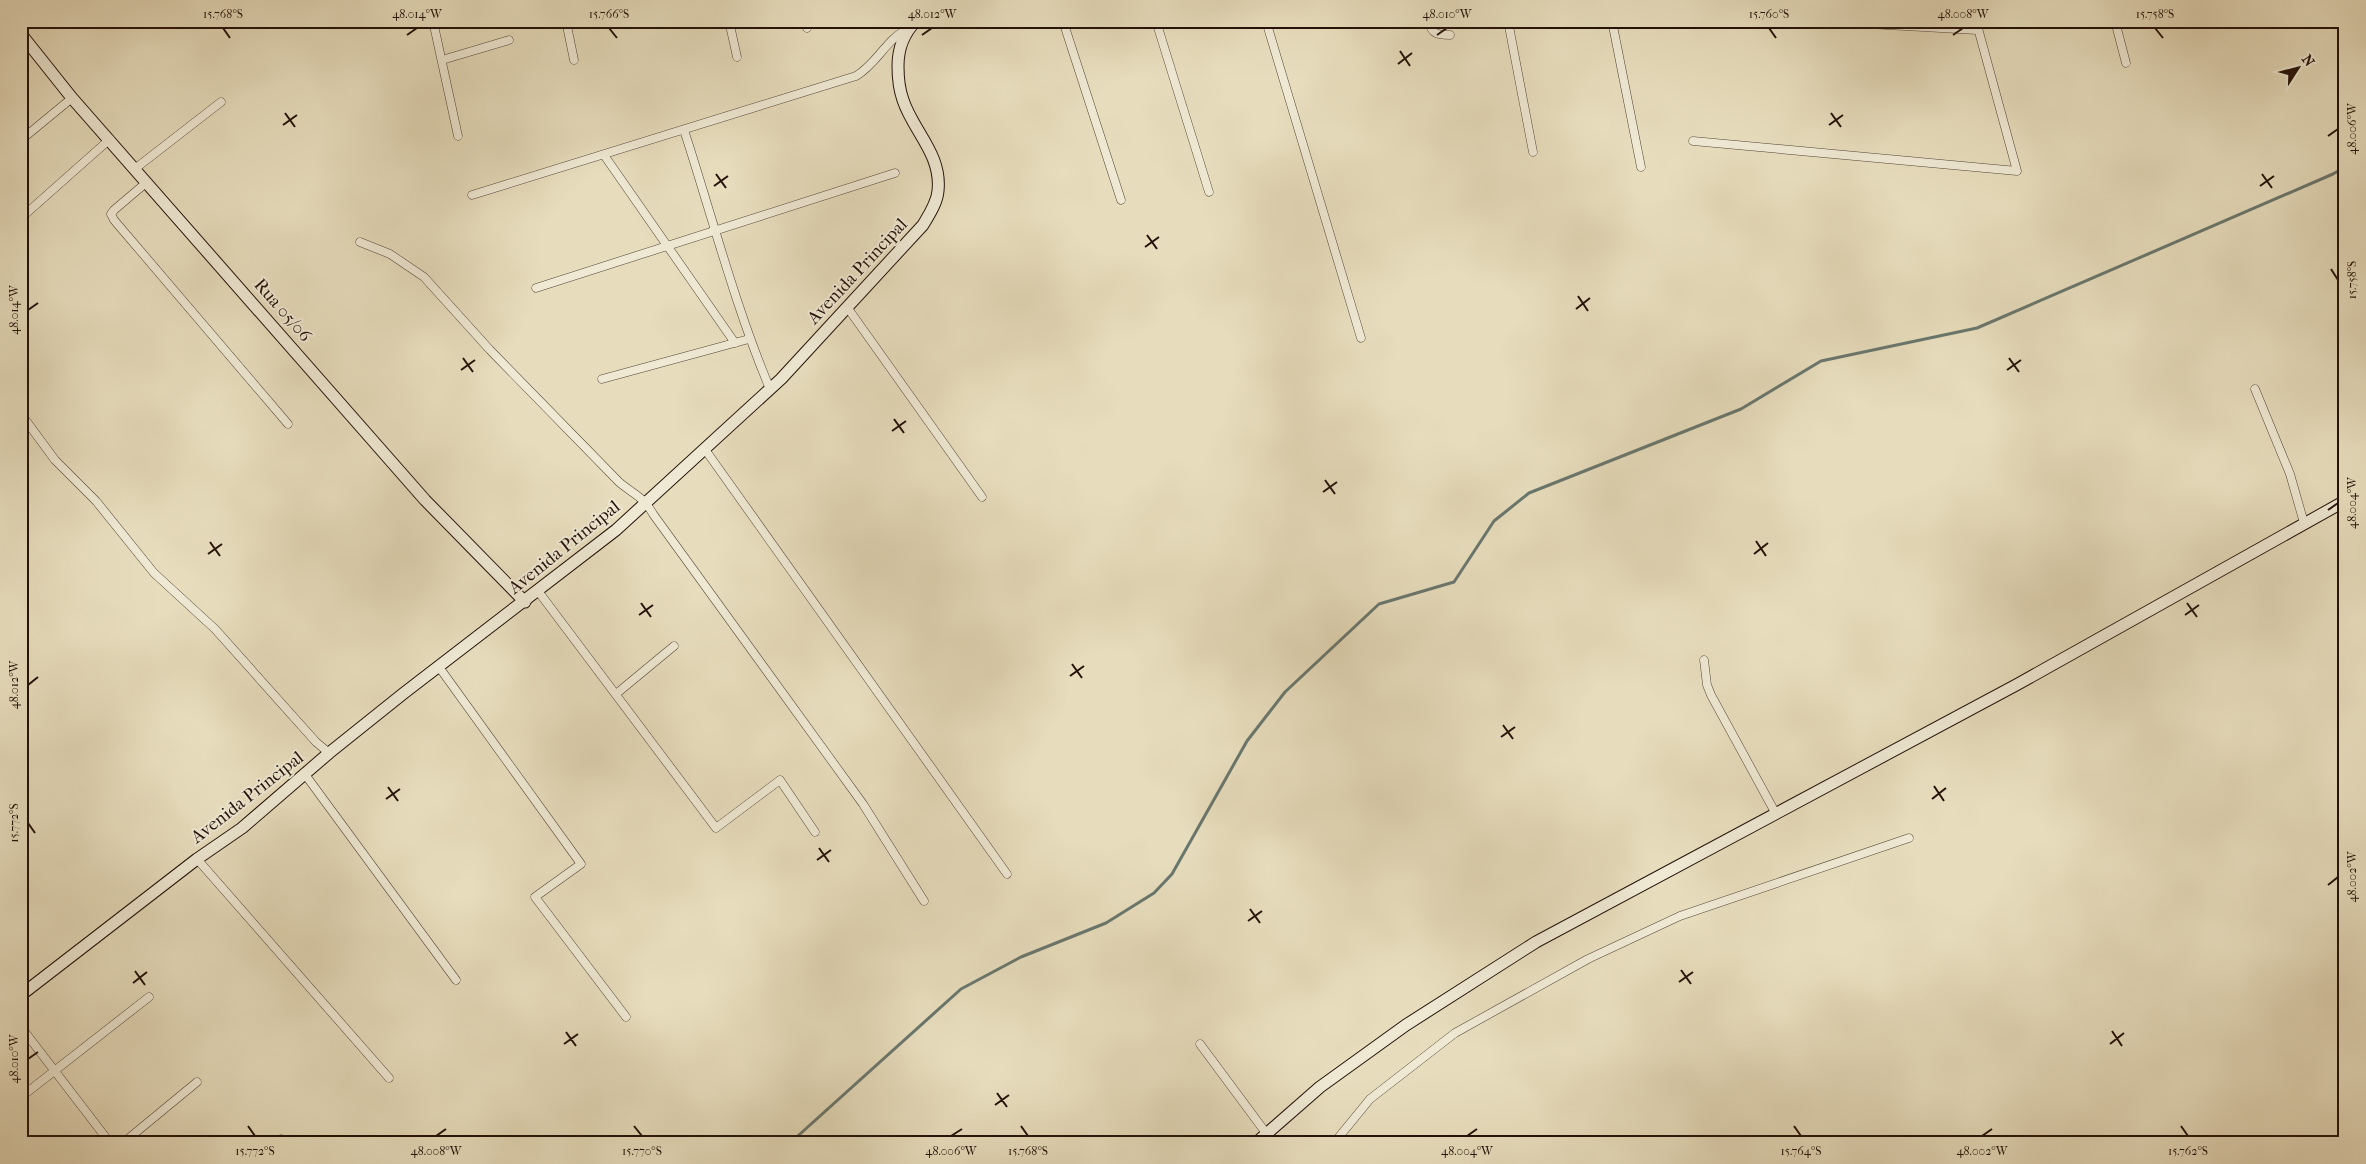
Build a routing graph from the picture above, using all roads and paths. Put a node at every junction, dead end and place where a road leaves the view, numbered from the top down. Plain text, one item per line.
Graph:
1 (433, 21) edge
2 (566, 21) edge
3 (729, 21) edge
4 (1063, 21) edge
5 (1156, 21) edge
6 (1266, 21) edge
7 (1428, 21) edge
8 (1508, 21) edge
9 (1612, 21) edge
10 (1814, 21) edge
11 (2115, 21) edge
12 (912, 25) edge
13 (1976, 25) edge
14 (21, 34) edge
15 (1450, 35) dead end
16 (509, 40) dead end
17 (737, 57) dead end
18 (442, 60) junction
19 (574, 60) dead end
20 (2126, 63) dead end
21 (72, 98) junction
22 (221, 102) dead end
23 (684, 130) junction
24 (458, 136) dead end
25 (110, 139) junction
26 (21, 140) edge
27 (1693, 141) dead end
28 (1534, 152) dead end
29 (604, 155) junction
30 (1641, 167) dead end
31 (136, 168) junction
32 (895, 174) dead end
33 (147, 182) junction
34 (1209, 192) dead end
35 (472, 195) dead end
36 (1121, 200) dead end
37 (21, 218) edge
38 (717, 231) junction
39 (360, 242) dead end
40 (667, 247) junction
41 (536, 288) dead end
42 (847, 307) junction
43 (1361, 338) dead end
44 (749, 340) junction
45 (735, 343) junction
46 (602, 380) dead end
47 (770, 389) junction
48 (2255, 389) dead end
49 (21, 414) edge
50 (288, 424) dead end
51 (704, 448) junction
52 (982, 497) dead end
53 (2345, 501) edge
54 (646, 502) junction
55 (2304, 523) junction
56 (538, 591) junction
57 (525, 602) junction
58 (674, 646) dead end
59 (1704, 660) dead end
60 (439, 667) junction
61 (616, 694) junction
62 (329, 753) junction
63 (304, 773) junction
64 (1776, 814) junction
65 (815, 832) dead end
66 (1909, 838) dead end
67 (197, 859) junction
68 (1007, 874) dead end
69 (924, 901) dead end
70 (456, 980) dead end
71 (21, 995) edge
72 (149, 997) dead end
73 (626, 1017) dead end
74 (21, 1027) edge
75 (1200, 1044) dead end
76 (55, 1071) junction
77 (389, 1078) dead end
78 (197, 1082) dead end
79 (21, 1097) edge
80 (1266, 1133) junction
81 (110, 1143) edge
82 (122, 1143) edge
83 (1256, 1143) edge
84 (1334, 1143) edge

1 - 18 street
2 - 19 street
3 - 17 street
4 - 36 street
5 - 34 street
6 - 43 street
7 - 15 street
8 - 28 street
9 - 30 street
10 - 13 street
11 - 20 street
12 - 23 street
12 - 42 street, Avenida Principal
13 - 27 street
14 - 21 street, Rua 05/06
16 - 18 street
18 - 24 street
21 - 25 street, Rua 05/06
21 - 26 street
22 - 31 street
23 - 29 street
23 - 38 street
25 - 31 street, Rua 05/06
25 - 37 street
29 - 35 street
29 - 40 street
31 - 33 street, Rua 05/06
32 - 38 street
33 - 50 street
33 - 57 street, Rua 05/06
38 - 40 street
38 - 44 street
39 - 54 street
40 - 41 street
40 - 45 street
42 - 47 street, Avenida Principal
42 - 52 street
44 - 45 street
44 - 47 street
45 - 46 street
47 - 51 street, Avenida Principal
48 - 55 street
49 - 62 street
51 - 54 street, Avenida Principal
51 - 68 street
53 - 55 street
54 - 56 street, Avenida Principal
54 - 69 street
55 - 64 street
56 - 57 street, Avenida Principal
56 - 61 street
57 - 60 street, Avenida Principal
58 - 61 street
59 - 64 street
60 - 62 street, Avenida Principal
60 - 73 street
61 - 65 street
62 - 63 street, Avenida Principal
63 - 67 street, Avenida Principal
63 - 70 street
64 - 80 street
66 - 84 street
67 - 71 street, Avenida Principal
67 - 77 street
72 - 76 street
74 - 76 street
75 - 80 street
76 - 79 street
76 - 81 street
78 - 82 street
80 - 83 street

